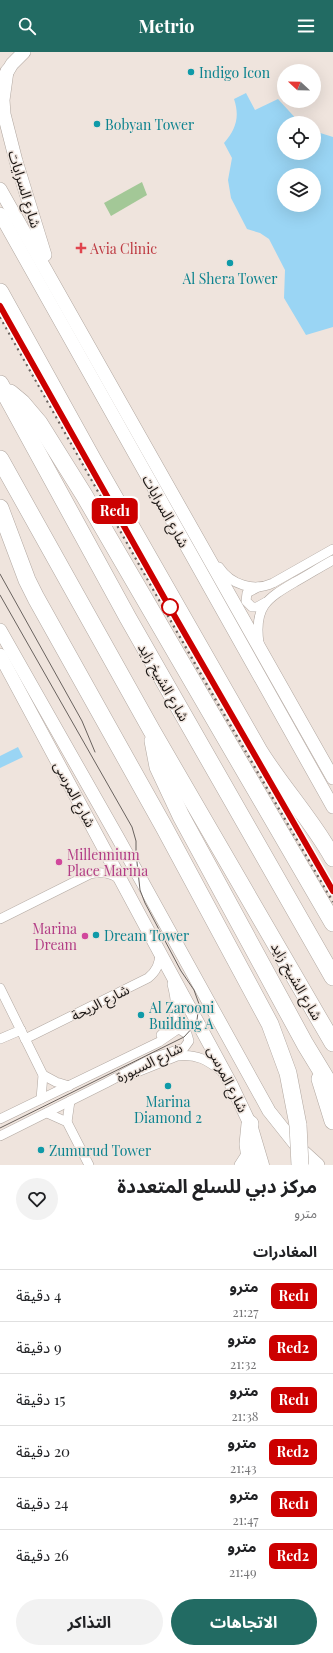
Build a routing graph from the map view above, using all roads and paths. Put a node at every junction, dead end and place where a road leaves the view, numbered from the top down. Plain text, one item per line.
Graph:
1 (24, 52) edge
2 (7, 71) junction
3 (0, 88) edge
4 (0, 189) edge
5 (0, 214) edge
6 (53, 282) junction
7 (0, 292) edge
8 (1, 385) edge
9 (0, 459) edge
10 (0, 508) edge
11 (181, 510) junction
12 (170, 517) junction
13 (333, 549) edge
14 (204, 550) junction
15 (333, 560) edge
16 (258, 587) junction
17 (266, 602) junction
18 (0, 630) edge
19 (260, 650) junction
20 (0, 655) edge
21 (93, 699) junction
22 (152, 731) junction
23 (333, 778) edge
24 (333, 807) edge
25 (333, 858) edge
26 (120, 879) junction
27 (216, 882) junction
28 (0, 919) edge
29 (333, 922) edge
30 (160, 953) junction
31 (168, 969) junction
32 (333, 977) edge
33 (0, 988) edge
34 (20, 1030) junction
35 (0, 1039) edge
36 (25, 1039) junction
37 (305, 1044) junction
38 (333, 1044) edge
39 (128, 1056) junction
40 (226, 1074) junction
41 (43, 1075) junction
42 (106, 1084) junction
43 (68, 1086) junction
44 (333, 1090) edge
45 (41, 1099) junction
46 (70, 1101) junction
47 (46, 1112) junction
48 (0, 1119) edge
49 (333, 1121) edge
50 (67, 1122) junction
51 (250, 1124) junction
52 (0, 1136) edge
53 (250, 1158) edge
54 (89, 1165) edge
55 (239, 1165) edge
56 (262, 1165) edge
57 (300, 1165) edge
58 (318, 1165) edge

1 - 2 main road
2 - 3 main road
2 - 6 main road, شارع السرايات
4 - 6 main road, شارع السرايات
5 - 12 main road, شارع السرايات
6 - 11 main road, شارع السرايات
7 - 25 highway
8 - 29 highway
8 - 32 highway, شارع الشيخ زايد
9 - 22 highway, شارع الشيخ زايد
10 - 21 highway
11 - 12 main road
11 - 14 main road, شارع السرايات
12 - 24 main road, شارع السرايات
13 - 16 street
14 - 16 street
14 - 19 main road, شارع السرايات
15 - 17 street
16 - 17 street
17 - 19 street
18 - 58 main road, شارع المرسى
19 - 23 main road, شارع السرايات
20 - 26 main road, شارع المرسى
21 - 27 highway
21 - 57 highway, bridge
22 - 27 highway
22 - 38 highway, شارع الشيخ زايد
26 - 28 street
26 - 30 main road, شارع المرسى
27 - 37 highway
30 - 31 main road, شارع المرسى
30 - 36 street, شارع الريحة
31 - 39 street, شارع السيورة
31 - 40 main road, شارع المرسى
33 - 34 street
34 - 35 street
34 - 36 street
36 - 41 street
37 - 44 highway
37 - 49 highway
39 - 42 street, شارع السيورة
39 - 43 street, شارع السيورة
40 - 42 street, شارع السيورة
40 - 51 main road, شارع المرسى
41 - 43 street
41 - 45 street
42 - 46 street, شارع السيورة
43 - 45 street, شارع السيورة
45 - 48 street, شارع السيورة
46 - 47 street, شارع السيورة
46 - 50 street
47 - 50 street
47 - 52 street, شارع السيورة
50 - 54 street
51 - 53 highway
51 - 56 main road
53 - 55 street

